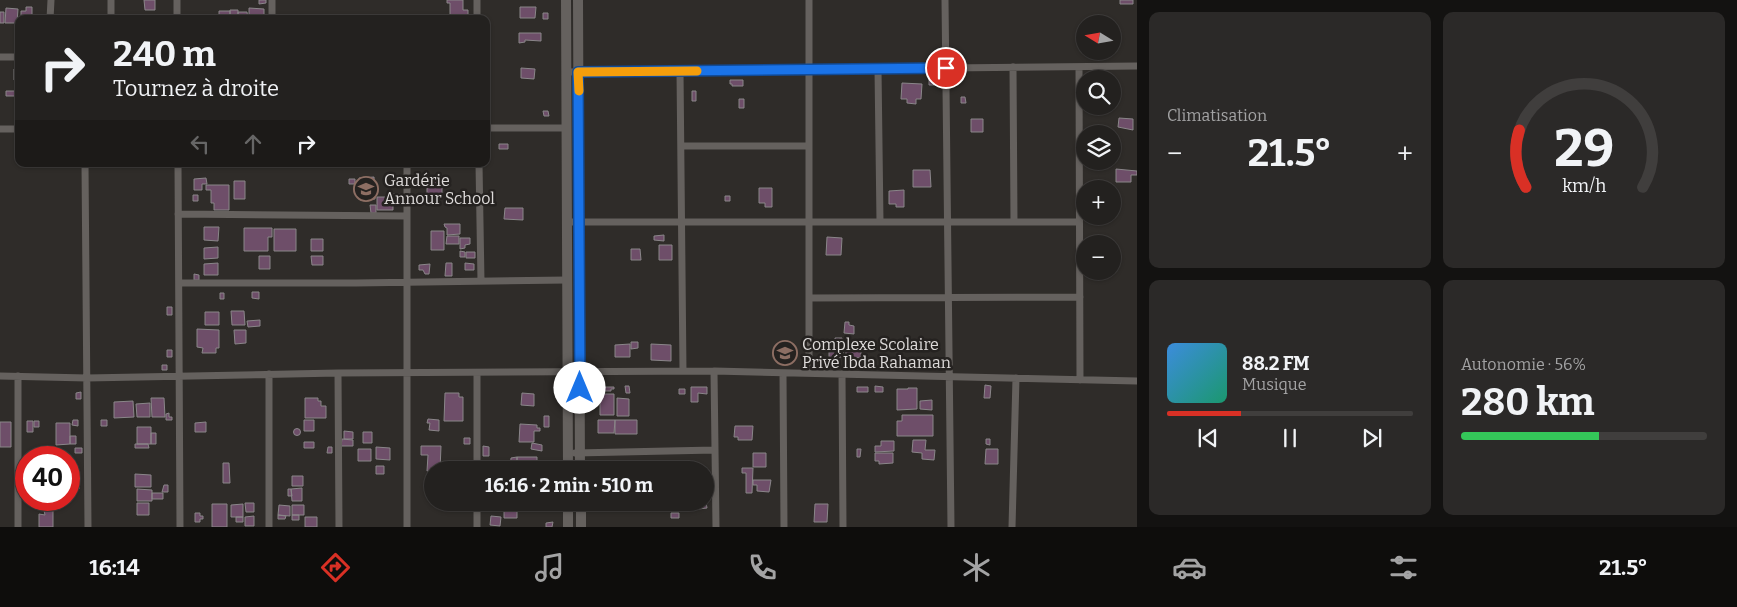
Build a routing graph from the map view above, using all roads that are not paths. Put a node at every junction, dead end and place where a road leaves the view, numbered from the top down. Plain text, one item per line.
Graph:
1 (51, 0) edge
2 (111, 0) edge
3 (177, 0) edge
4 (272, 0) edge
5 (477, 0) edge
6 (566, 0) edge
7 (578, 0) edge
8 (809, 0) edge
9 (945, 0) edge
10 (50, 15) edge
11 (111, 15) edge
12 (177, 15) edge
13 (272, 15) edge
14 (477, 15) edge
15 (0, 57) edge
16 (15, 57) edge
17 (1137, 66) edge
18 (1013, 67) junction
19 (1079, 67) junction
20 (946, 68) junction
21 (878, 69) junction
22 (809, 70) junction
23 (680, 71) junction
24 (567, 72) junction
25 (578, 72) junction
26 (490, 128) edge
27 (567, 128) junction
28 (0, 129) edge
29 (15, 129) edge
30 (681, 146) junction
31 (809, 146) junction
32 (85, 167) edge
33 (178, 167) edge
34 (407, 167) edge
35 (480, 167) edge
36 (1080, 180) edge
37 (178, 214) junction
38 (407, 216) junction
39 (567, 222) junction
40 (579, 222) junction
41 (682, 222) junction
42 (809, 222) junction
43 (880, 222) junction
44 (948, 222) junction
45 (1014, 222) junction
46 (1076, 222) edge
47 (1080, 225) edge
48 (567, 280) junction
49 (481, 281) junction
50 (407, 282) junction
51 (179, 283) junction
52 (1080, 297) junction
53 (809, 298) junction
54 (948, 298) junction
55 (714, 371) junction
56 (567, 372) junction
57 (580, 372) junction
58 (683, 372) junction
59 (338, 373) junction
60 (407, 373) junction
61 (477, 373) junction
62 (783, 373) junction
63 (809, 373) junction
64 (268, 374) junction
65 (842, 374) junction
66 (0, 376) edge
67 (18, 376) junction
68 (179, 376) junction
69 (949, 376) junction
70 (87, 378) junction
71 (1016, 378) junction
72 (1080, 380) junction
73 (1137, 381) edge
74 (715, 450) junction
75 (580, 453) junction
76 (568, 454) junction
77 (477, 461) edge
78 (568, 461) edge
79 (580, 461) edge
80 (477, 511) edge
81 (568, 511) edge
82 (581, 511) edge
83 (18, 527) edge
84 (88, 527) edge
85 (180, 527) edge
86 (269, 527) edge
87 (339, 527) edge
88 (407, 527) edge
89 (477, 527) edge
90 (568, 527) edge
91 (581, 527) edge
92 (716, 527) edge
93 (784, 527) edge
94 (843, 527) edge
95 (951, 527) edge
96 (1012, 527) edge

1 - 10 street
2 - 11 street
3 - 12 street
4 - 13 street
5 - 14 street
6 - 24 street
7 - 25 street
8 - 22 street
9 - 20 street
15 - 16 street
17 - 19 street
18 - 19 street
18 - 20 street
18 - 45 street
19 - 36 street
20 - 21 street
20 - 44 street
21 - 22 street
21 - 43 street
22 - 23 street
22 - 31 street
23 - 25 street
23 - 30 street
24 - 25 street
24 - 27 street
25 - 40 street
26 - 27 street
27 - 39 street
28 - 29 street
30 - 31 street
30 - 41 street
31 - 42 street
32 - 70 street
33 - 37 street
34 - 38 street
35 - 49 street
37 - 38 street
37 - 51 street
38 - 50 street
39 - 40 street
39 - 48 street
40 - 41 street
40 - 57 street
41 - 42 street
41 - 58 street
42 - 43 street
42 - 53 street
43 - 44 street
44 - 45 street
44 - 54 street
45 - 46 street
47 - 52 street
48 - 49 street
48 - 56 street
49 - 50 street
50 - 51 street
50 - 60 street
51 - 68 street
52 - 54 street
52 - 72 street
53 - 54 street
53 - 63 street
54 - 69 street
55 - 58 street
55 - 62 street
55 - 74 street
56 - 57 street
56 - 61 street
56 - 76 street
57 - 58 street
57 - 75 street
59 - 60 street
59 - 64 street
59 - 87 street
60 - 61 street
60 - 88 street
61 - 77 street
62 - 63 street
62 - 93 street
63 - 65 street
64 - 68 street
64 - 86 street
65 - 69 street
65 - 94 street
66 - 67 street
67 - 70 street
67 - 83 street
68 - 70 street
68 - 85 street
69 - 71 street
69 - 95 street
70 - 84 street
71 - 72 street
71 - 96 street
72 - 73 street
74 - 75 street
74 - 92 street
75 - 76 street
75 - 79 street
76 - 78 street
80 - 89 street
81 - 90 street
82 - 91 street

